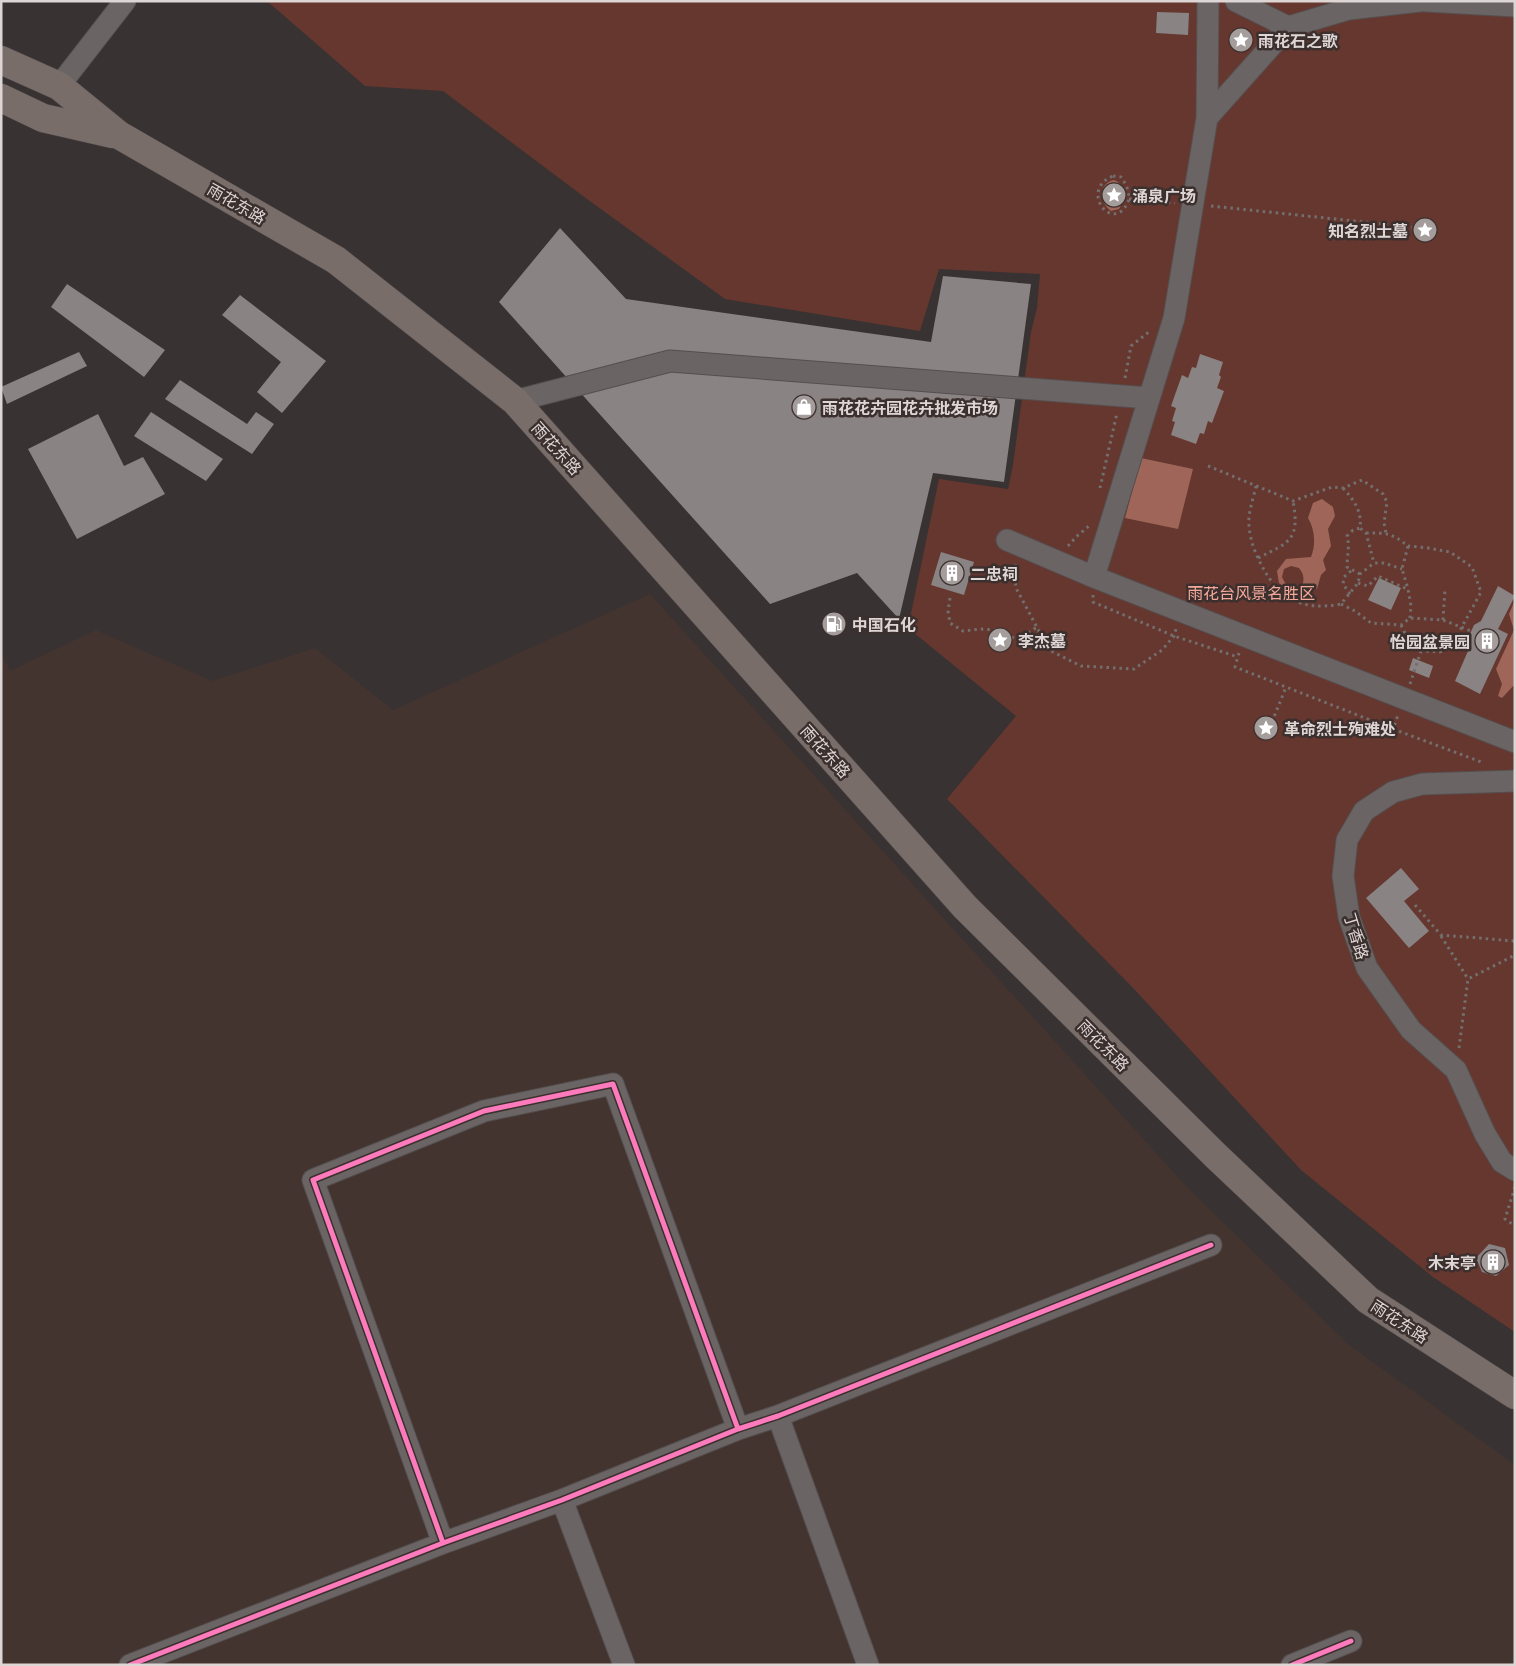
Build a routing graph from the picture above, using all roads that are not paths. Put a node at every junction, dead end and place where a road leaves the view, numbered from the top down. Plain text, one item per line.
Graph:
1 (125, 1) edge
2 (1208, 1) edge
3 (1236, 1) edge
4 (1420, 1) edge
5 (1425, 1) edge
6 (1515, 6) edge
7 (1288, 27) junction
8 (1, 60) edge
9 (59, 86) junction
10 (1, 98) edge
11 (1207, 118) junction
12 (119, 135) junction
13 (1149, 398) junction
14 (515, 401) junction
15 (1014, 543) road end
16 (1094, 577) junction
17 (1515, 742) edge
18 (1515, 781) edge
19 (1515, 1170) edge
20 (1211, 1245) dead end
21 (1515, 1395) edge
22 (778, 1416) junction
23 (738, 1429) junction
24 (562, 1500) junction
25 (443, 1543) junction
26 (1351, 1641) dead end
27 (130, 1665) edge
28 (624, 1665) edge
29 (868, 1665) edge
30 (1292, 1665) edge

1 - 9 street
2 - 11 street
3 - 7 street
4 - 7 street
5 - 6 street
7 - 11 street
8 - 9 main road, 雨花东路
9 - 12 main road, 雨花东路
10 - 12 main road, 雨花东路
11 - 13 street
12 - 14 main road, 雨花东路
13 - 14 street
13 - 16 street
14 - 21 main road, 雨花东路
15 - 16 street
16 - 17 street
18 - 19 street, 丁香路
20 - 22 street
22 - 23 street
22 - 29 street
23 - 24 street
23 - 25 street
24 - 25 street
24 - 28 street
25 - 27 street
26 - 30 street

